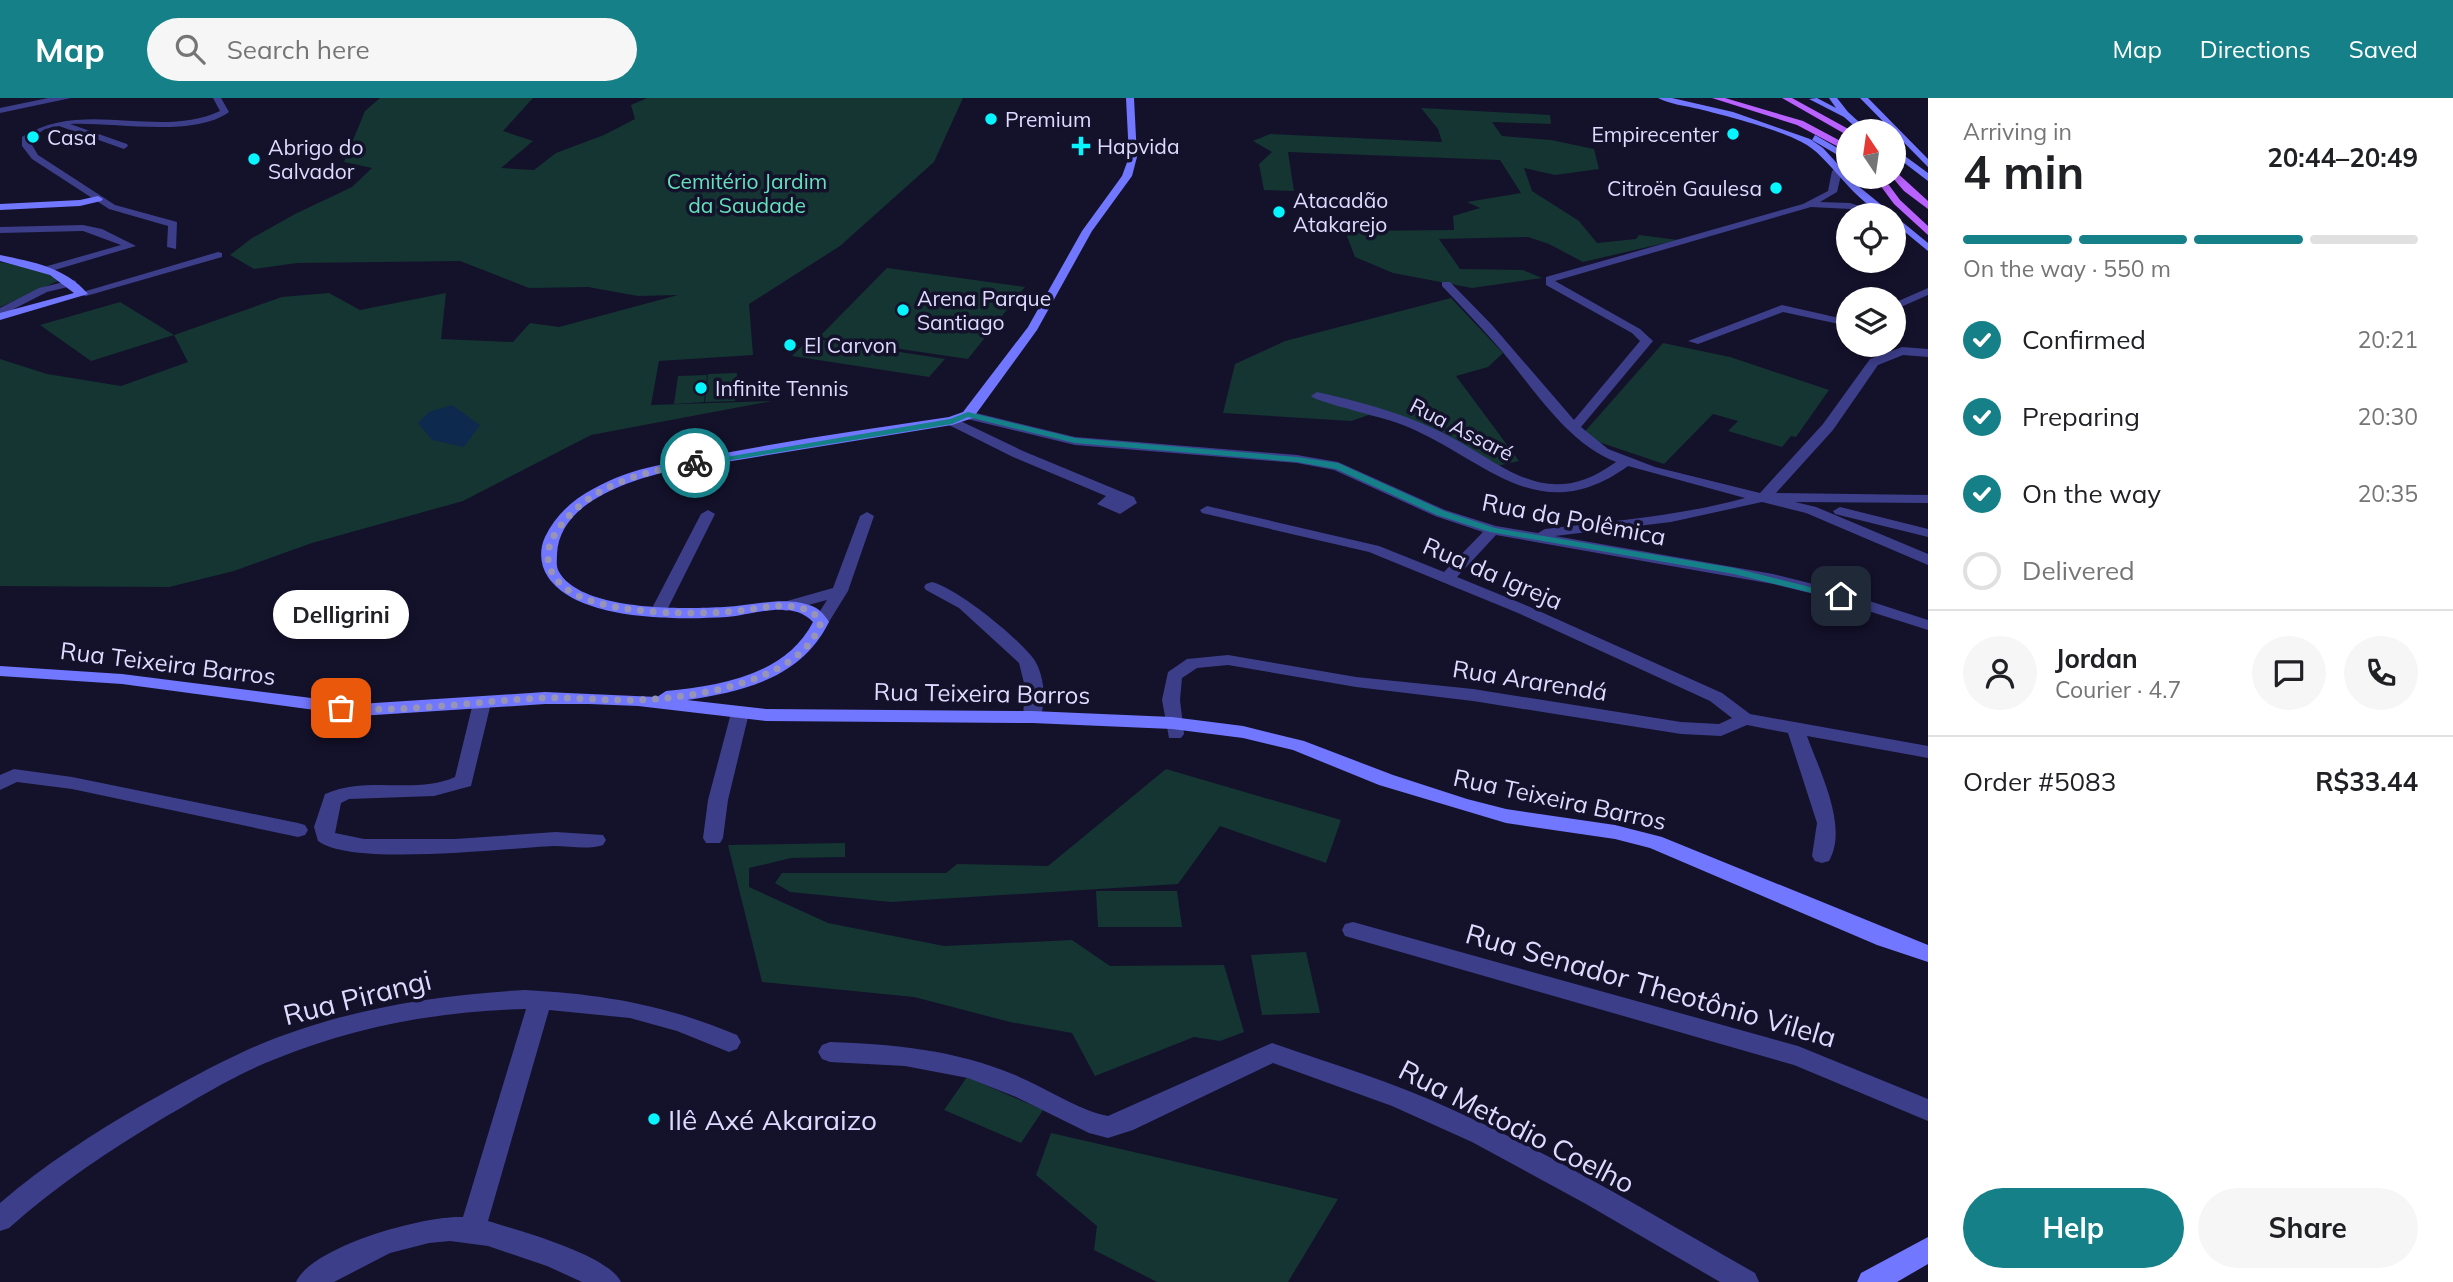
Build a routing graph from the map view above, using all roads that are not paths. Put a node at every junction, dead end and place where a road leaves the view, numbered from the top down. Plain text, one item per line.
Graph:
1 (67, 98) edge
2 (217, 98) edge
3 (1130, 98) edge
4 (1662, 98) edge
5 (1694, 98) edge
6 (1716, 98) edge
7 (1786, 98) edge
8 (1833, 98) edge
9 (1864, 98) edge
10 (1812, 99) edge
11 (0, 111) edge
12 (1849, 118) joint
13 (1825, 119) junction
14 (1883, 119) edge
15 (55, 122) junction
16 (1836, 125) edge
17 (1836, 141) edge
18 (124, 146) dead end
19 (1908, 146) joint
20 (1836, 149) edge
21 (1928, 152) edge
22 (1906, 161) edge
23 (1928, 164) edge
24 (1836, 165) edge
25 (1928, 178) edge
26 (1836, 186) edge
27 (1906, 187) edge
28 (1857, 189) edge
29 (1888, 189) edge
30 (10, 195) dead end
31 (98, 199) junction
32 (1874, 203) edge
33 (1836, 205) edge
34 (1806, 206) junction
35 (1928, 206) edge
36 (0, 207) edge
37 (0, 230) edge
38 (1906, 230) edge
39 (1928, 232) edge
40 (1928, 246) edge
41 (172, 247) dead end
42 (218, 256) dead end
43 (0, 258) edge
44 (48, 269) junction
45 (72, 283) junction
46 (1446, 284) dead end
47 (1928, 291) edge
48 (82, 294) junction
49 (1906, 301) edge
50 (1764, 314) junction
51 (0, 315) edge
52 (1836, 320) edge
53 (1928, 353) edge
54 (1317, 396) dead end
55 (968, 415) junction
56 (952, 421) junction
57 (1574, 428) junction
58 (1625, 462) junction
59 (1117, 495) dead end
60 (1764, 497) junction
61 (1928, 499) edge
62 (1207, 510) dead end
63 (708, 514) dead end
64 (867, 516) dead end
65 (1493, 530) junction
66 (1928, 533) edge
67 (1524, 535) junction
68 (1928, 560) edge
69 (1447, 578) junction
70 (932, 587) dead end
71 (840, 591) junction
72 (786, 606) junction
73 (658, 612) junction
74 (821, 622) junction
75 (1928, 625) edge
76 (0, 671) edge
77 (638, 700) junction
78 (482, 703) junction
79 (740, 713) junction
80 (1032, 717) junction
81 (1745, 719) junction
82 (1173, 729) junction
83 (1796, 729) junction
84 (1928, 752) edge
85 (7, 780) edge
86 (298, 830) dead end
87 (713, 838) dead end
88 (596, 840) dead end
89 (1822, 856) dead end
90 (1353, 930) dead end
91 (1928, 954) edge
92 (540, 1001) junction
93 (729, 1042) dead end
94 (830, 1052) dead end
95 (1928, 1110) edge
96 (0, 1219) edge
97 (472, 1230) junction
98 (1928, 1250) edge
99 (310, 1282) edge
100 (607, 1282) edge
101 (1745, 1282) edge
102 (1871, 1282) edge

1 - 11 street
2 - 15 street
3 - 55 main road
4 - 24 main road
5 - 20 main road
6 - 17 main road
7 - 13 main road
8 - 12 main road
9 - 14 main road
10 - 12 main road
10 - 13 main road
13 - 16 main road
15 - 18 street
15 - 31 street
19 - 21 main road
19 - 23 main road
22 - 25 main road
26 - 34 street
27 - 35 main road
28 - 32 main road
29 - 39 main road
30 - 31 main road
31 - 36 main road
31 - 41 street
33 - 34 street
34 - 57 street
37 - 44 street
38 - 40 main road
42 - 48 street
43 - 44 main road
44 - 45 main road
45 - 48 main road
45 - 51 street
46 - 57 street
47 - 49 street
48 - 51 main road
50 - 50 street
50 - 52 street
53 - 60 street
54 - 58 street, Rua Assaré
55 - 56 main road
55 - 65 street, Rua da Polêmica
56 - 59 street
56 - 73 main road
57 - 58 street
58 - 60 street
60 - 61 street
60 - 66 street
60 - 67 street
60 - 68 street
62 - 69 street, Rua da Igreja
63 - 73 street
64 - 71 street
65 - 67 street, Rua da Polêmica
65 - 69 street
67 - 75 street, Rua da Polêmica
69 - 81 street, Rua da Igreja
70 - 80 street
71 - 72 street
71 - 74 street
72 - 73 main road
72 - 74 main road
74 - 77 main road
76 - 78 main road, Rua Teixeira Barros
77 - 78 main road, Rua Teixeira Barros
77 - 79 main road, Rua Teixeira Barros
78 - 88 street
79 - 80 main road, Rua Teixeira Barros
79 - 87 street
80 - 82 main road, Rua Teixeira Barros
81 - 82 street, Rua Ararendá
81 - 83 street, Rua Ararendá
82 - 91 main road, Rua Teixeira Barros
83 - 84 street, Rua Ararendá
83 - 89 street
85 - 86 street
90 - 95 street, Rua Senador Theotônio Vilela
92 - 93 street, Rua Pirangi
92 - 96 street, Rua Pirangi
92 - 97 street
94 - 101 street, Rua Metodio Coelho
97 - 99 street
97 - 100 street
98 - 102 main road

